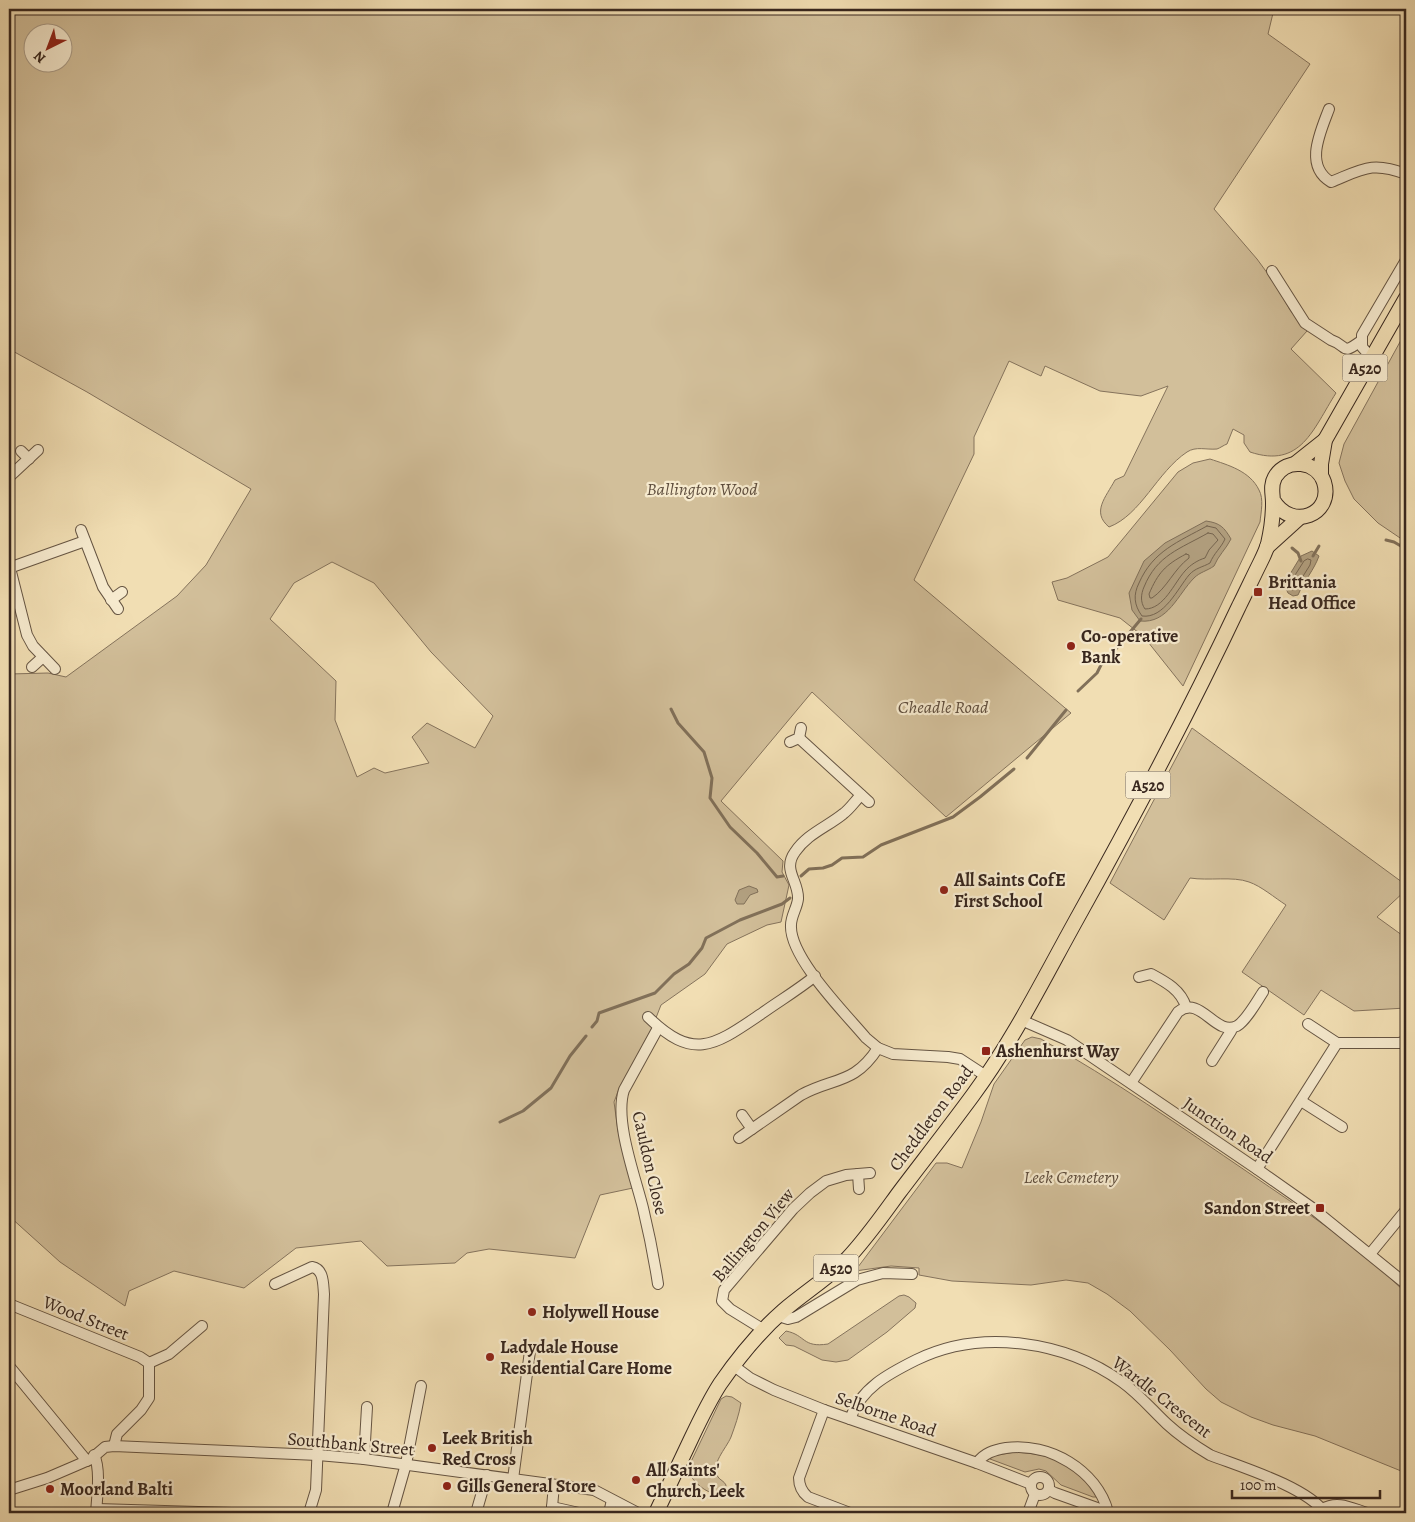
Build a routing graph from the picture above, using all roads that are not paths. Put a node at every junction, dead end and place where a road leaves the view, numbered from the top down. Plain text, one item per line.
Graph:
1 (1329, 109) dead end
2 (1406, 174) edge
3 (1406, 260) edge
4 (1272, 271) dead end
5 (1406, 298) edge
6 (1361, 341) junction
7 (1371, 357) junction
8 (1325, 440) junction
9 (38, 450) dead end
10 (20, 451) dead end
11 (29, 459) junction
12 (1296, 463) junction
13 (1321, 475) junction
14 (9, 477) edge
15 (1273, 500) junction
16 (1299, 518) junction
17 (81, 530) dead end
18 (85, 541) junction
19 (1268, 547) junction
20 (9, 568) edge
21 (122, 592) dead end
22 (111, 600) junction
23 (118, 609) dead end
24 (43, 657) junction
25 (32, 667) dead end
26 (56, 669) dead end
27 (797, 736) dead end
28 (814, 976) junction
29 (1139, 977) dead end
30 (1263, 992) dead end
31 (1186, 1007) junction
32 (648, 1017) dead end
33 (1021, 1020) junction
34 (1308, 1024) dead end
35 (658, 1028) junction
36 (1231, 1028) junction
37 (1406, 1041) edge
38 (1337, 1043) junction
39 (878, 1048) junction
40 (1212, 1061) dead end
41 (986, 1076) junction
42 (1130, 1082) junction
43 (1301, 1101) junction
44 (742, 1115) dead end
45 (1342, 1127) dead end
46 (752, 1129) junction
47 (739, 1138) dead end
48 (1258, 1169) junction
49 (870, 1173) dead end
50 (858, 1174) junction
51 (859, 1188) dead end
52 (1406, 1210) edge
53 (1370, 1254) junction
54 (912, 1274) dead end
55 (274, 1284) dead end
56 (658, 1284) dead end
57 (1406, 1284) edge
58 (9, 1304) edge
59 (778, 1316) junction
60 (202, 1326) dead end
61 (764, 1330) junction
62 (530, 1351) dead end
63 (149, 1363) junction
64 (9, 1366) edge
65 (734, 1366) junction
66 (420, 1386) dead end
67 (368, 1407) dead end
68 (824, 1410) junction
69 (850, 1419) junction
70 (114, 1446) junction
71 (318, 1455) junction
72 (90, 1458) junction
73 (364, 1459) junction
74 (977, 1463) junction
75 (406, 1464) junction
76 (487, 1476) junction
77 (513, 1479) junction
78 (1031, 1484) junction
79 (554, 1485) junction
80 (9, 1490) edge
81 (1048, 1490) junction
82 (1035, 1494) junction
83 (612, 1500) junction
84 (552, 1510) edge
85 (96, 1511) edge
86 (1324, 1511) edge
87 (1110, 1512) edge
88 (232, 1513) edge
89 (309, 1513) edge
90 (392, 1513) edge
91 (476, 1513) edge
92 (579, 1513) edge
93 (609, 1513) edge
94 (638, 1513) edge
95 (656, 1513) edge
96 (850, 1513) edge
97 (1028, 1513) edge
98 (1367, 1513) edge

1 - 2 street
3 - 6 street
4 - 6 street
5 - 7 highway, Cheddleton Road / A520
6 - 7 street
7 - 8 highway, Cheddleton Road / A520
8 - 12 highway, Cheddleton Road / A520
8 - 13 highway, Cheddleton Road / A520
9 - 11 street
10 - 11 street
11 - 14 street
12 - 13 highway
12 - 15 highway, Cheddleton Road
13 - 16 highway, Cheddleton Road
15 - 16 highway
15 - 19 highway, Cheddleton Road / A520
16 - 19 highway, Cheddleton Road / A520
17 - 18 street
18 - 20 street
18 - 22 street
19 - 33 highway, Cheddleton Road / A520
20 - 24 street
21 - 22 street
22 - 23 street
24 - 25 street
24 - 26 street
27 - 28 street
28 - 35 street
28 - 39 street
29 - 31 street
30 - 36 street
31 - 36 street
31 - 42 street
32 - 35 street
33 - 41 highway, Cheddleton Road / A520
33 - 42 street, Junction Road
34 - 38 street
35 - 56 street, Cauldon Close
36 - 40 street
37 - 38 street
38 - 43 street
39 - 41 street
39 - 46 street
41 - 59 highway, Cheddleton Road / A520
42 - 48 street, Junction Road
43 - 45 street
43 - 48 street
44 - 46 street
46 - 47 street
48 - 53 street, Junction Road
49 - 50 street, Ballington View
50 - 51 street
50 - 61 street, Ballington View
52 - 53 street
53 - 57 street, Junction Road
54 - 59 street
55 - 71 street
58 - 63 street, Wood Street
59 - 61 highway, Cheddleton Road / A520
60 - 63 street
61 - 65 highway, Cheddleton Road / A520
62 - 77 street
63 - 70 street
64 - 72 street
65 - 68 street, Selborne Road
65 - 95 highway, Cheddleton Road / A520
66 - 75 street
67 - 73 street
68 - 69 street, Selborne Road
68 - 96 street
69 - 74 street, Selborne Road
69 - 86 street, Wardle Crescent
70 - 71 street, Southbank Street
70 - 72 street
71 - 73 street, Southbank Street
71 - 89 street
72 - 80 street
72 - 85 street
73 - 75 street, Southbank Street
74 - 78 street, Selborne Road
74 - 87 street
75 - 76 street, Southbank Street
75 - 90 street
76 - 77 street, Southbank Street
76 - 91 street
77 - 79 street, Southbank Street
78 - 81 street
78 - 82 street
79 - 83 street, Southbank Street
79 - 84 street
81 - 82 street
81 - 87 street
82 - 97 street
83 - 93 street
83 - 94 street, Southbank Street
84 - 92 street
85 - 88 street
86 - 98 street, Wardle Crescent

